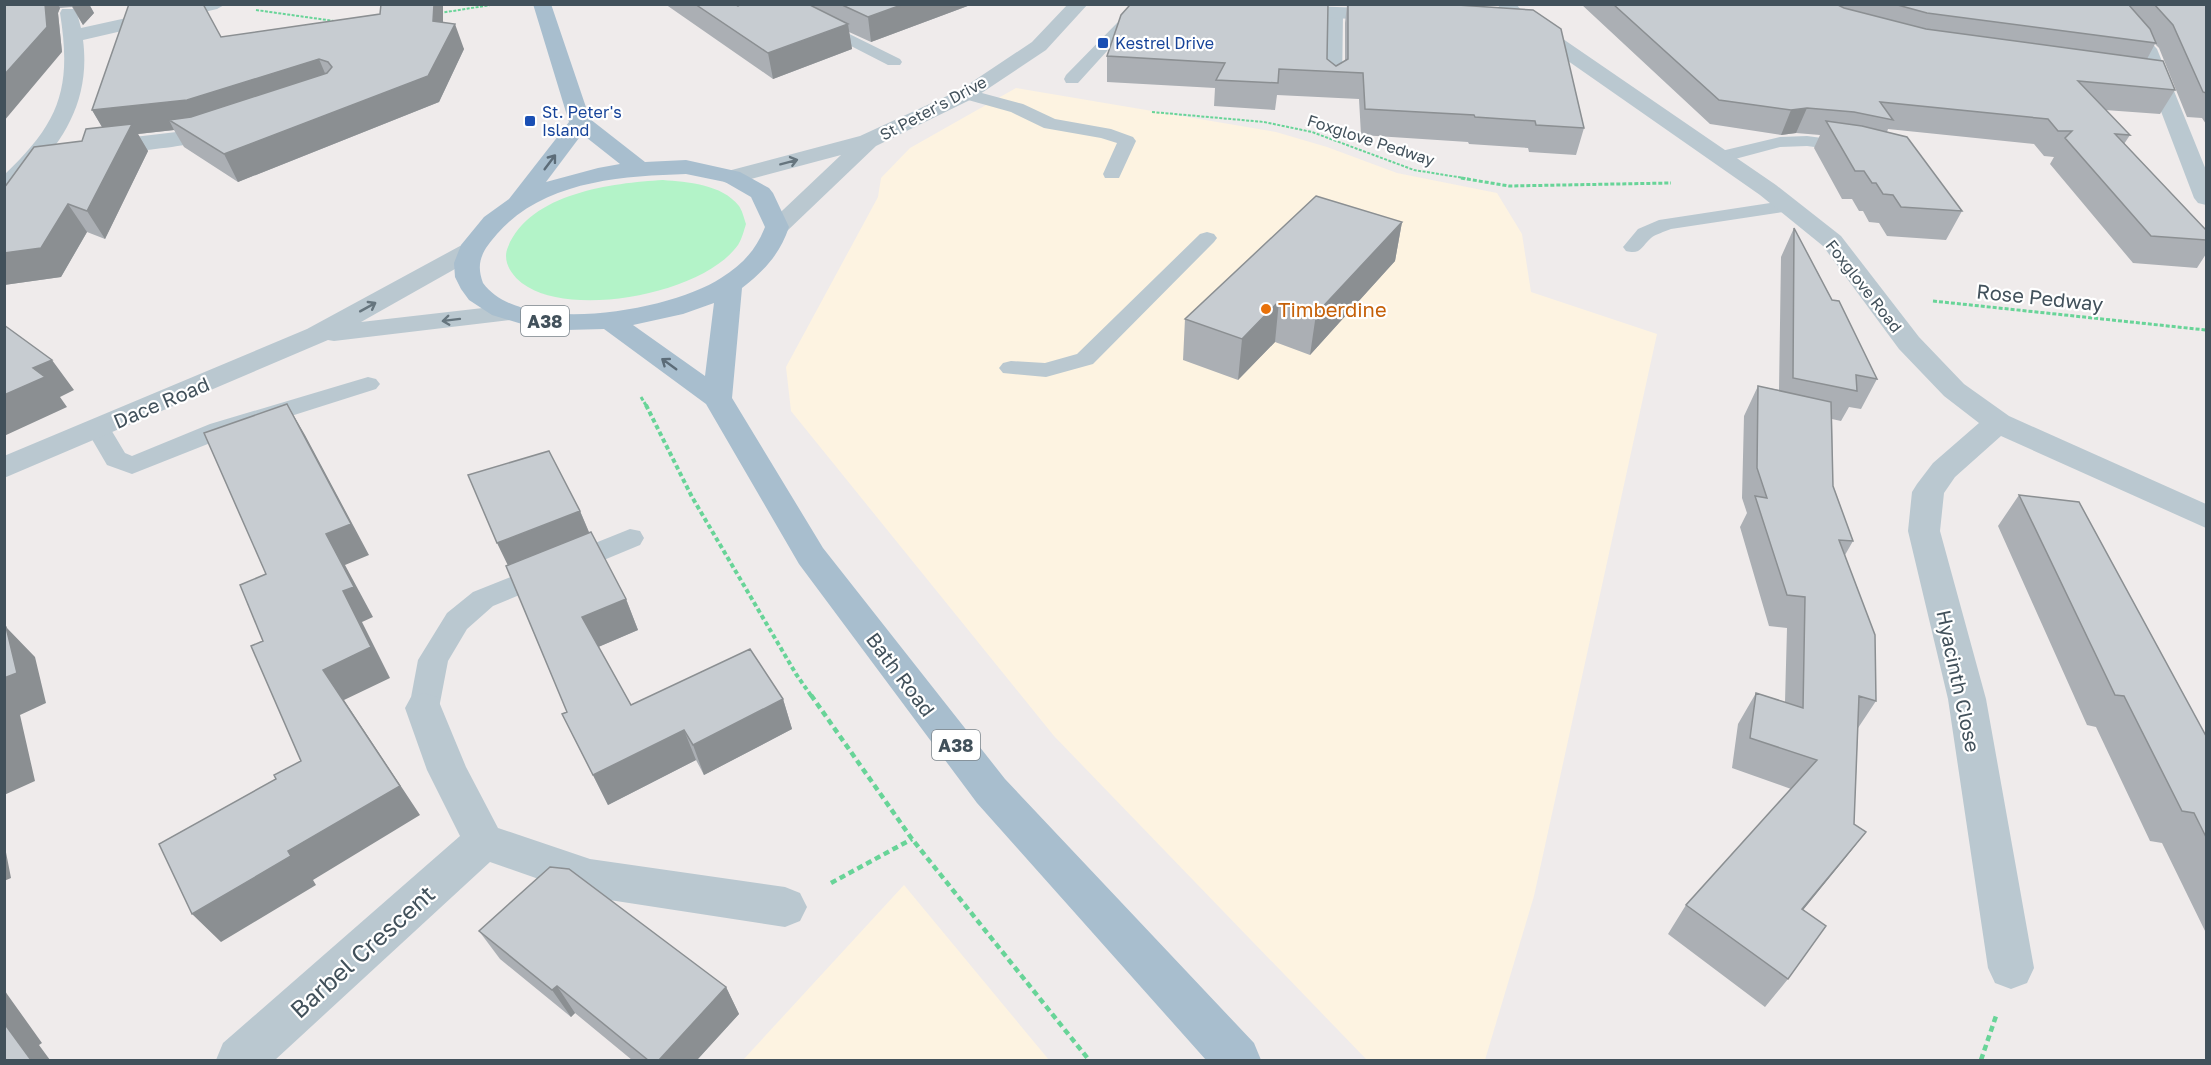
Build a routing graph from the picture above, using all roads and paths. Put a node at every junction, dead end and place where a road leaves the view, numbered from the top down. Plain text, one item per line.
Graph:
1 (216, 4) edge
2 (497, 4) edge
3 (542, 4) edge
4 (1079, 4) edge
5 (2106, 4) edge
6 (1265, 10) edge
7 (1505, 12) edge
8 (69, 13) dead end
9 (439, 13) dead end
10 (1155, 14) edge
11 (1335, 14) junction
12 (1414, 15) edge
13 (809, 20) edge
14 (335, 21) edge
15 (73, 36) junction
16 (894, 62) dead end
17 (2134, 75) edge
18 (2157, 78) junction
19 (1072, 79) dead end
20 (1334, 85) edge
21 (967, 94) junction
22 (1152, 112) dead end
23 (580, 122) junction
24 (239, 124) edge
25 (868, 141) junction
26 (85, 150) edge
27 (1865, 150) edge
28 (62, 152) edge
29 (40, 154) junction
30 (1720, 157) junction
31 (639, 168) junction
32 (2201, 171) edge
33 (1112, 174) dead end
34 (732, 177) junction
35 (1680, 184) dead end
36 (4, 188) edge
37 (2206, 198) edge
38 (520, 202) junction
39 (1790, 206) junction
40 (777, 227) junction
41 (1207, 237) dead end
42 (1633, 247) dead end
43 (468, 251) junction
44 (729, 285) junction
45 (1870, 294) junction
46 (509, 313) junction
47 (611, 322) junction
48 (2206, 330) edge
49 (317, 335) junction
50 (1011, 368) dead end
51 (368, 384) dead end
52 (640, 395) dead end
53 (717, 398) junction
54 (1998, 423) junction
55 (98, 429) junction
56 (4, 468) edge
57 (2206, 517) edge
58 (630, 538) dead end
59 (423, 708) joint
60 (912, 839) junction
61 (484, 841) junction
62 (785, 907) joint
63 (2011, 968) dead end
64 (240, 1060) edge
65 (1089, 1060) edge
66 (1237, 1060) edge

1 - 14 path
1 - 15 street
2 - 9 path
3 - 23 main road
4 - 21 street, St Peter's Drive
5 - 18 street
6 - 11 street
7 - 30 street, Foxglove Road
8 - 15 street
10 - 19 lane
11 - 12 street
11 - 20 lane
13 - 16 lane
15 - 29 street
17 - 18 street
18 - 32 street
21 - 25 street, St Peter's Drive
21 - 33 lane
22 - 35 path, Foxglove Pedway
23 - 31 main road
38 -> 23 main road
24 - 26 street
34 -> 25 street, St Peter's Drive
25 - 40 street, St Peter's Drive
27 - 30 lane
28 - 29 street
29 - 36 street
30 - 39 street, Foxglove Road
31 - 34 main road
31 - 38 main road
32 - 37 street
34 - 40 main road
38 - 43 main road
39 - 42 lane
39 - 45 street, Foxglove Road
40 - 44 main road, A38
41 - 50 lane
43 - 46 main road, A38
49 -> 43 street, Dace Road
44 - 47 main road, A38
44 - 53 main road
45 - 48 path, Rose Pedway
45 - 54 street, Foxglove Road
46 - 47 main road, A38
46 -> 49 street, Dace Road
53 -> 47 main road, Bath Road / A38
49 - 55 street, Dace Road
51 - 55 lane
52 - 60 path
53 - 66 main road, Bath Road / A38
54 - 57 street, Foxglove Road
54 - 63 street, Hyacinth Close
55 - 56 street, Dace Road
58 - 59 lane
59 - 61 street
60 - 62 path
60 - 65 path
61 - 62 street
61 - 64 street, Barbel Crescent

